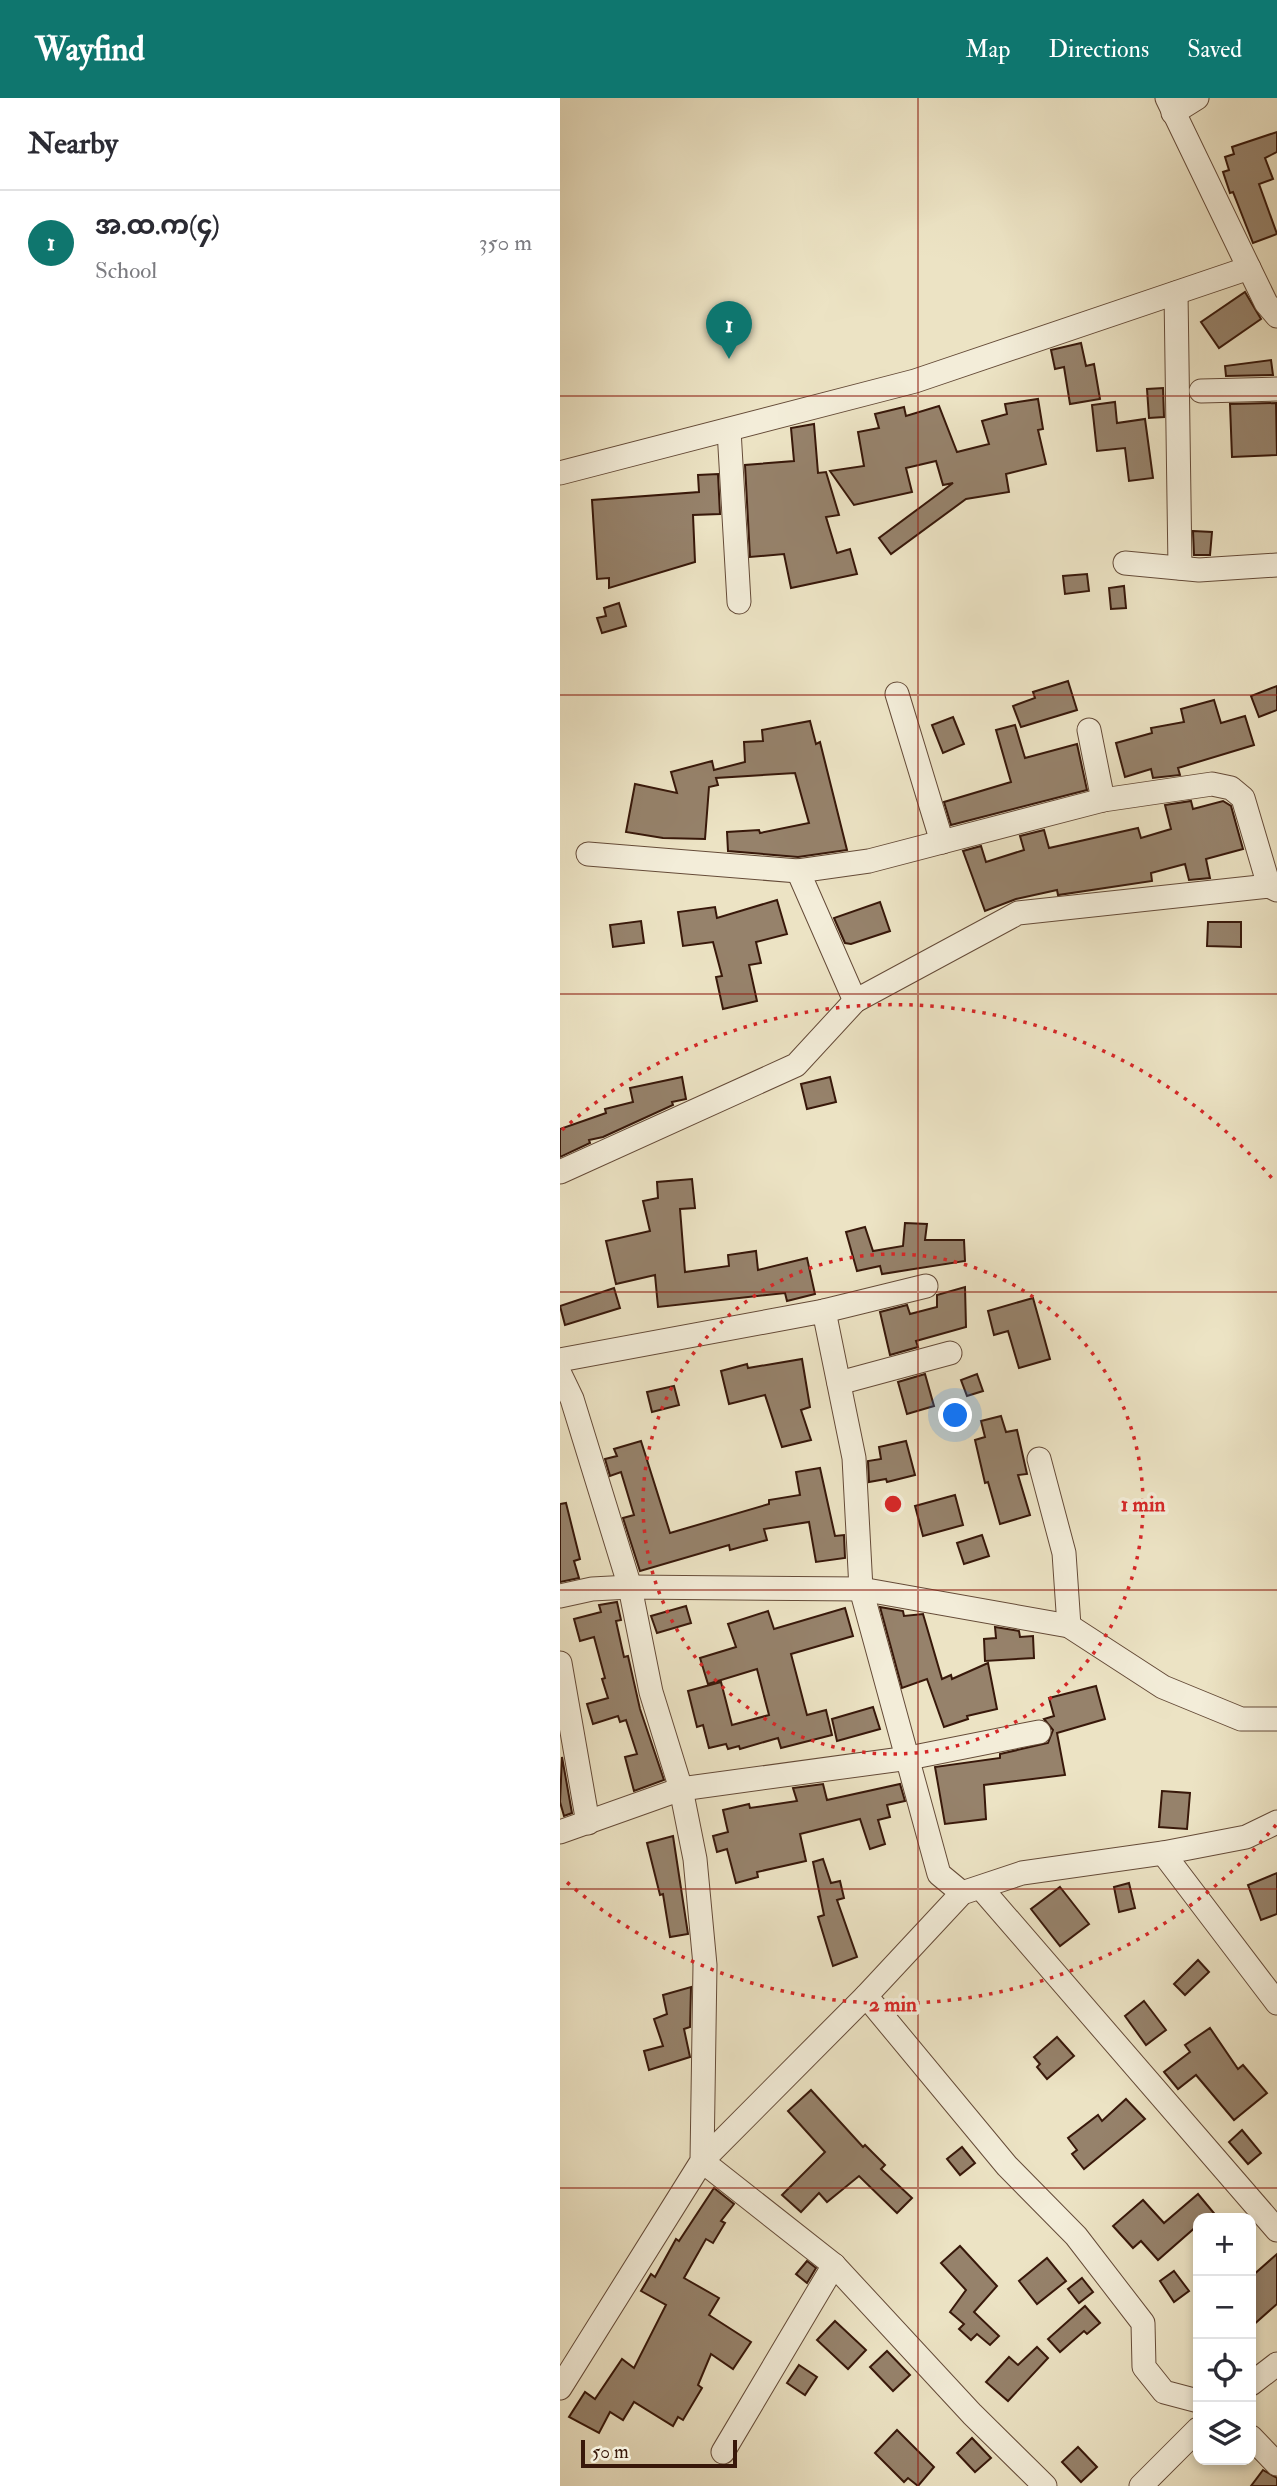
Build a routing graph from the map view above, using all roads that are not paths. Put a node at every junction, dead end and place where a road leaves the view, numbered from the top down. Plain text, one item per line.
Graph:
1 (1197, 98) edge
2 (1170, 106) edge
3 (1248, 268) junction
4 (1176, 293) junction
5 (1273, 303) edge
6 (1277, 389) edge
7 (1201, 391) dead end
8 (729, 430) junction
9 (560, 473) edge
10 (1125, 563) dead end
11 (1277, 565) edge
12 (1180, 568) junction
13 (738, 602) dead end
14 (897, 694) dead end
15 (1089, 730) dead end
16 (1103, 800) junction
17 (942, 842) junction
18 (588, 854) dead end
19 (798, 870) junction
20 (1273, 888) edge
21 (855, 1001) junction
22 (560, 1172) edge
23 (926, 1286) dead end
24 (824, 1311) junction
25 (950, 1353) dead end
26 (560, 1360) edge
27 (560, 1374) edge
28 (839, 1383) junction
29 (566, 1400) edge
30 (1039, 1459) dead end
31 (630, 1587) junction
32 (861, 1589) junction
33 (560, 1596) edge
34 (1069, 1626) junction
35 (560, 1663) edge
36 (565, 1717) edge
37 (1277, 1719) edge
38 (1039, 1732) dead end
39 (909, 1758) junction
40 (681, 1789) junction
41 (1277, 1822) edge
42 (588, 1823) junction
43 (560, 1832) edge
44 (1163, 1853) junction
45 (971, 1891) junction
46 (866, 1996) junction
47 (1277, 2003) edge
48 (702, 2161) junction
49 (1277, 2230) edge
50 (834, 2265) junction
51 (1277, 2364) edge
52 (1256, 2380) edge
53 (560, 2388) edge
54 (1193, 2400) edge
55 (1193, 2434) edge
56 (1256, 2442) edge
57 (723, 2452) dead end
58 (1277, 2464) edge
59 (1045, 2486) edge
60 (1141, 2486) edge

1 - 2 street
2 - 3 street
3 - 4 street
3 - 5 street
4 - 8 street
4 - 12 street
6 - 7 street
8 - 9 street
8 - 13 street
10 - 12 street
11 - 12 street
14 - 17 street
15 - 16 street
16 - 17 street
16 - 20 street
17 - 19 street
18 - 19 street
19 - 21 street
20 - 21 street
21 - 22 street
23 - 24 street
24 - 26 street
24 - 28 street
25 - 28 street
27 - 29 street
28 - 32 street
29 - 31 street
30 - 34 street
31 - 32 street
31 - 33 street
31 - 40 street
32 - 34 street
32 - 39 street
34 - 37 street
35 - 36 street
36 - 42 street
38 - 39 street
39 - 40 street
39 - 45 street
40 - 42 street
40 - 48 street
41 - 44 street
42 - 43 street
44 - 45 street
44 - 47 street
45 - 46 street
45 - 49 street
46 - 48 street
46 - 54 street
48 - 50 street
48 - 53 street
50 - 57 street
50 - 59 street
51 - 52 street
55 - 60 street
56 - 58 street

